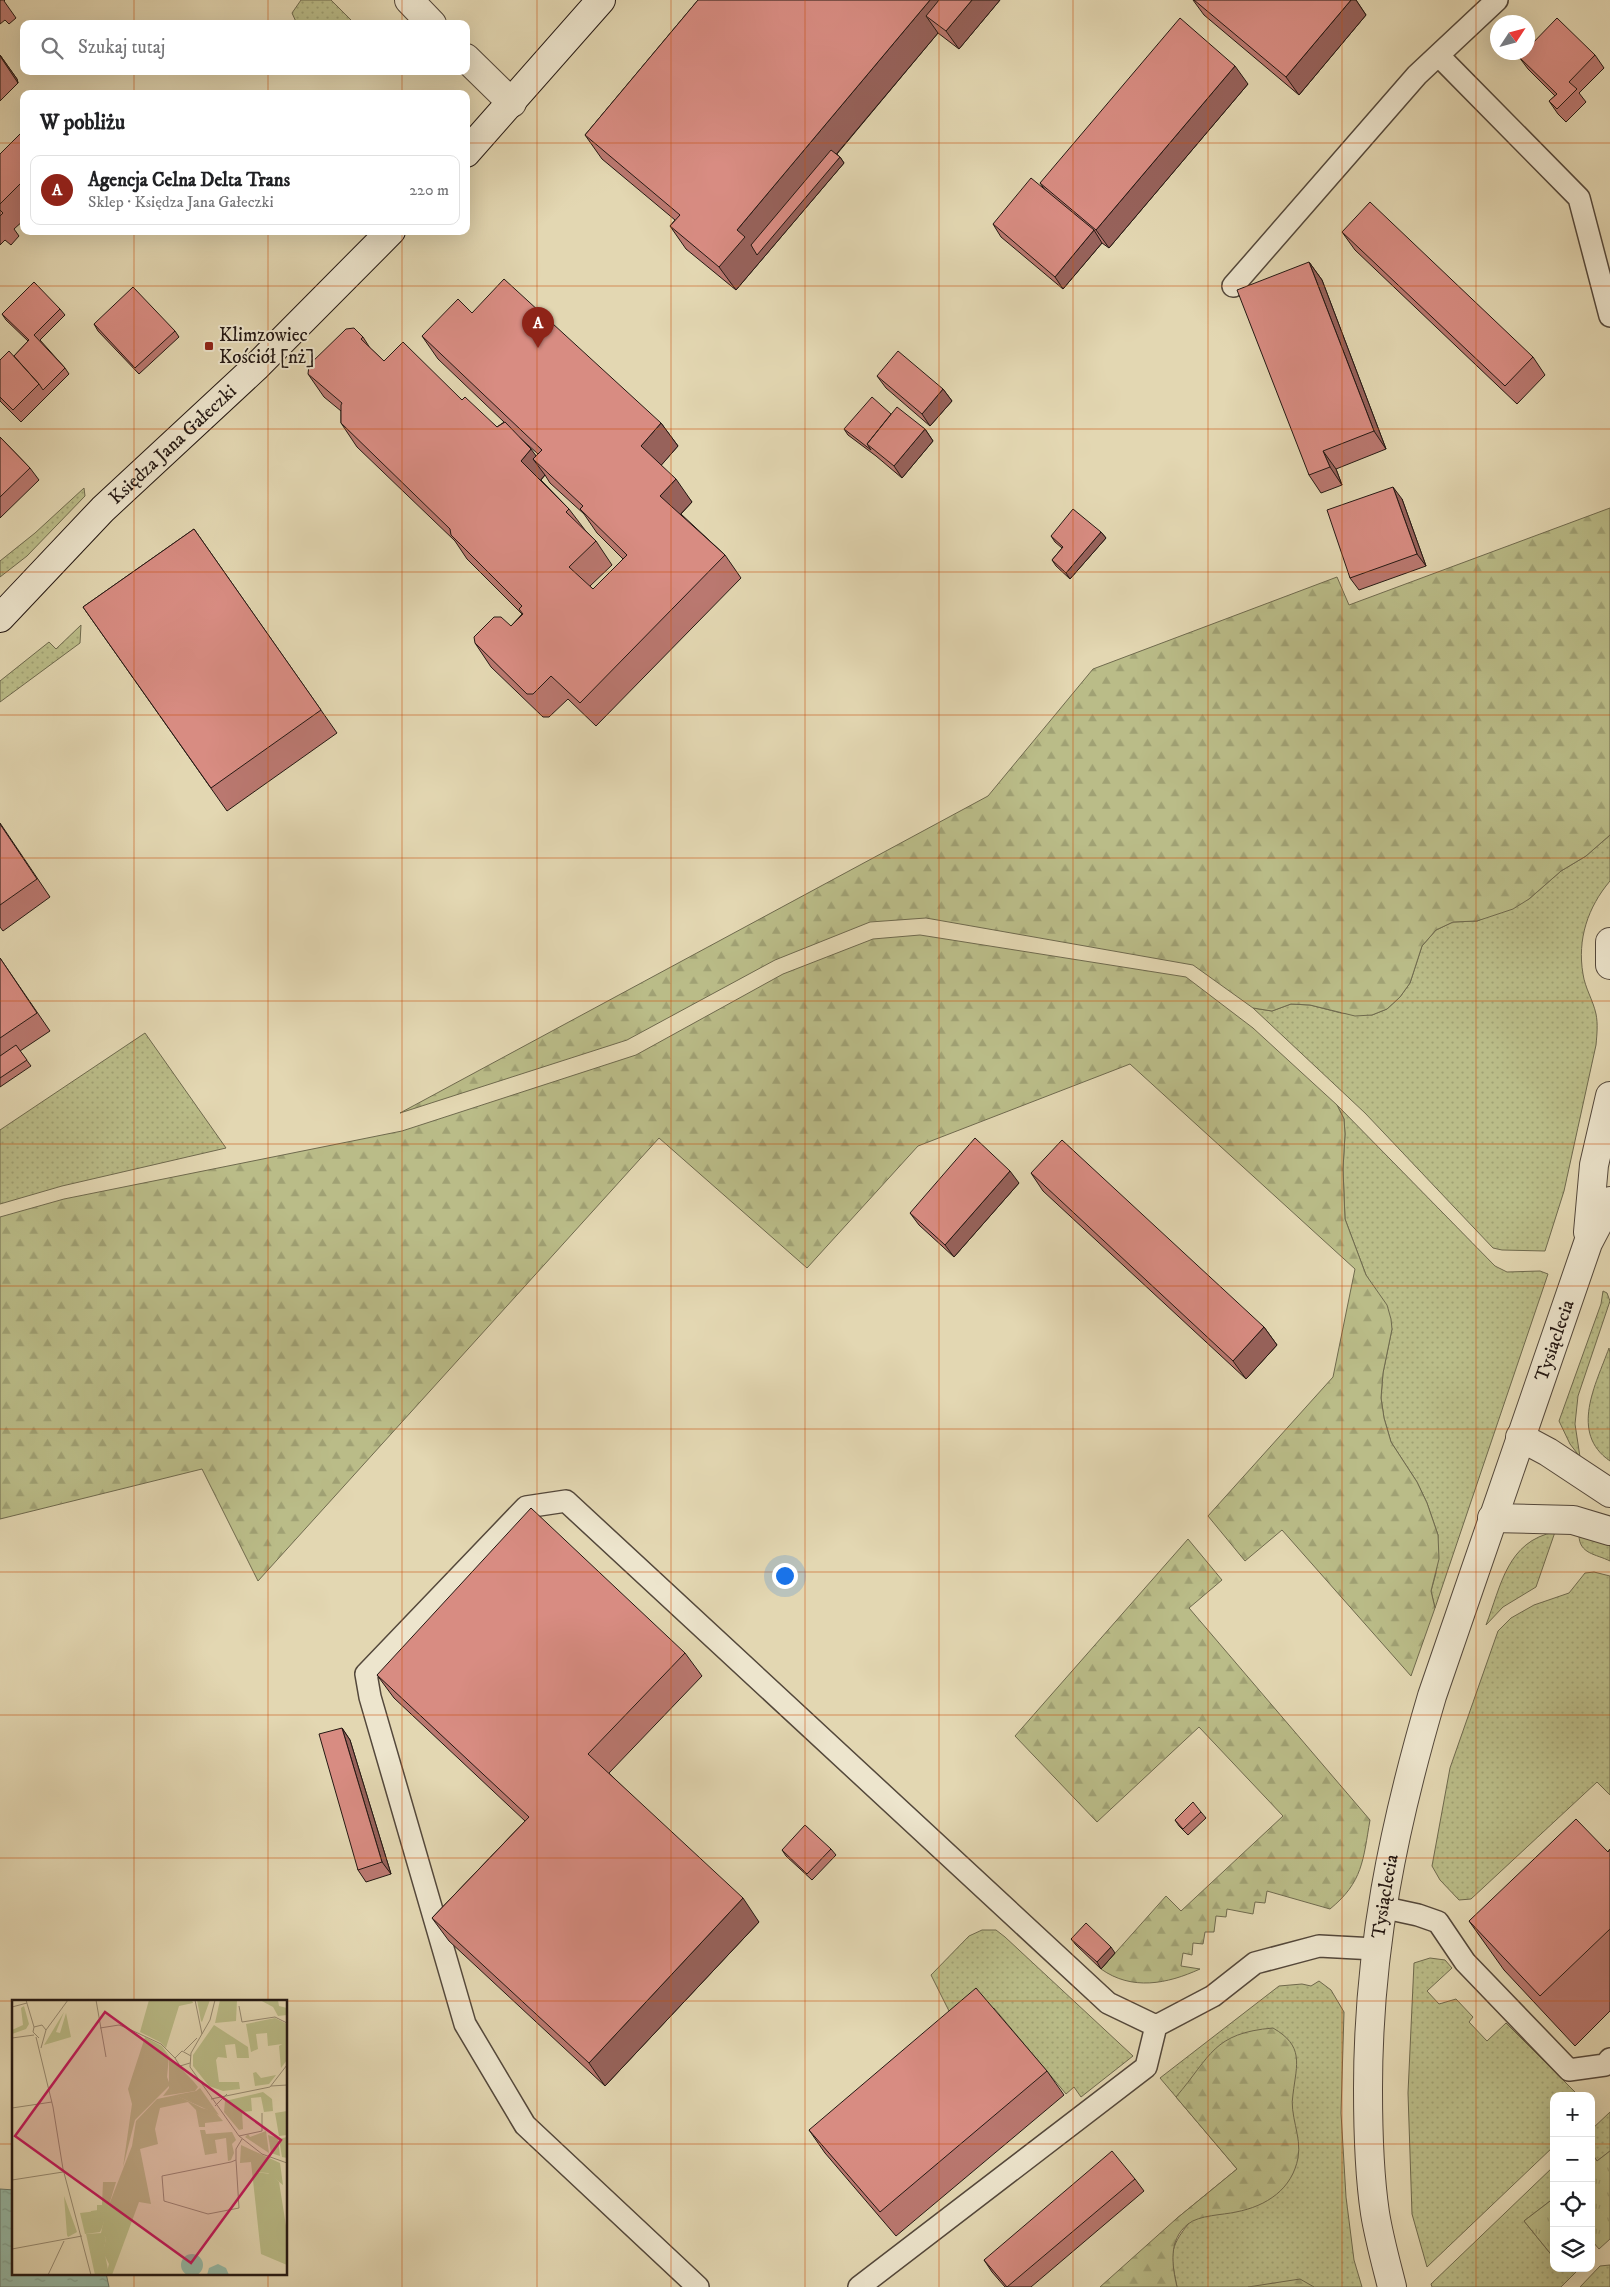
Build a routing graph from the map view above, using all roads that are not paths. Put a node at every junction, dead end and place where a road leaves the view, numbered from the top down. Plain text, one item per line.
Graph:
1 (409, 0) edge
2 (601, 0) edge
3 (1497, 0) edge
4 (428, 20) edge
5 (1439, 56) junction
6 (470, 62) edge
7 (512, 103) junction
8 (470, 149) edge
9 (387, 235) edge
10 (1234, 286) dead end
11 (1610, 316) edge
12 (0, 618) edge
13 (1610, 942) edge
14 (1610, 965) edge
15 (1610, 1096) edge
16 (1610, 1201) edge
17 (1588, 1243) junction
18 (1520, 1437) junction
19 (1610, 1493) edge
20 (1492, 1518) junction
21 (1610, 1531) edge
22 (1381, 1907) junction
23 (1376, 1949) junction
24 (1156, 2026) junction
25 (1610, 2059) edge
26 (698, 2287) edge
27 (859, 2287) edge
28 (1392, 2287) edge

1 - 4 street
2 - 7 street
3 - 5 lane
5 - 10 lane
5 - 11 lane
6 - 7 street
7 - 8 street
9 - 12 street, Księdza Jana Gałeczki
13 - 14 street
15 - 17 street, Tysiąclecia
16 - 17 street, Tysiąclecia
17 - 18 street, Tysiąclecia
18 - 19 street
18 - 20 street, Tysiąclecia
20 - 21 street
20 - 22 street, Tysiąclecia
22 - 23 street, Tysiąclecia
22 - 25 lane
23 - 24 lane
23 - 28 street, Tysiąclecia
24 - 26 lane
24 - 27 lane

